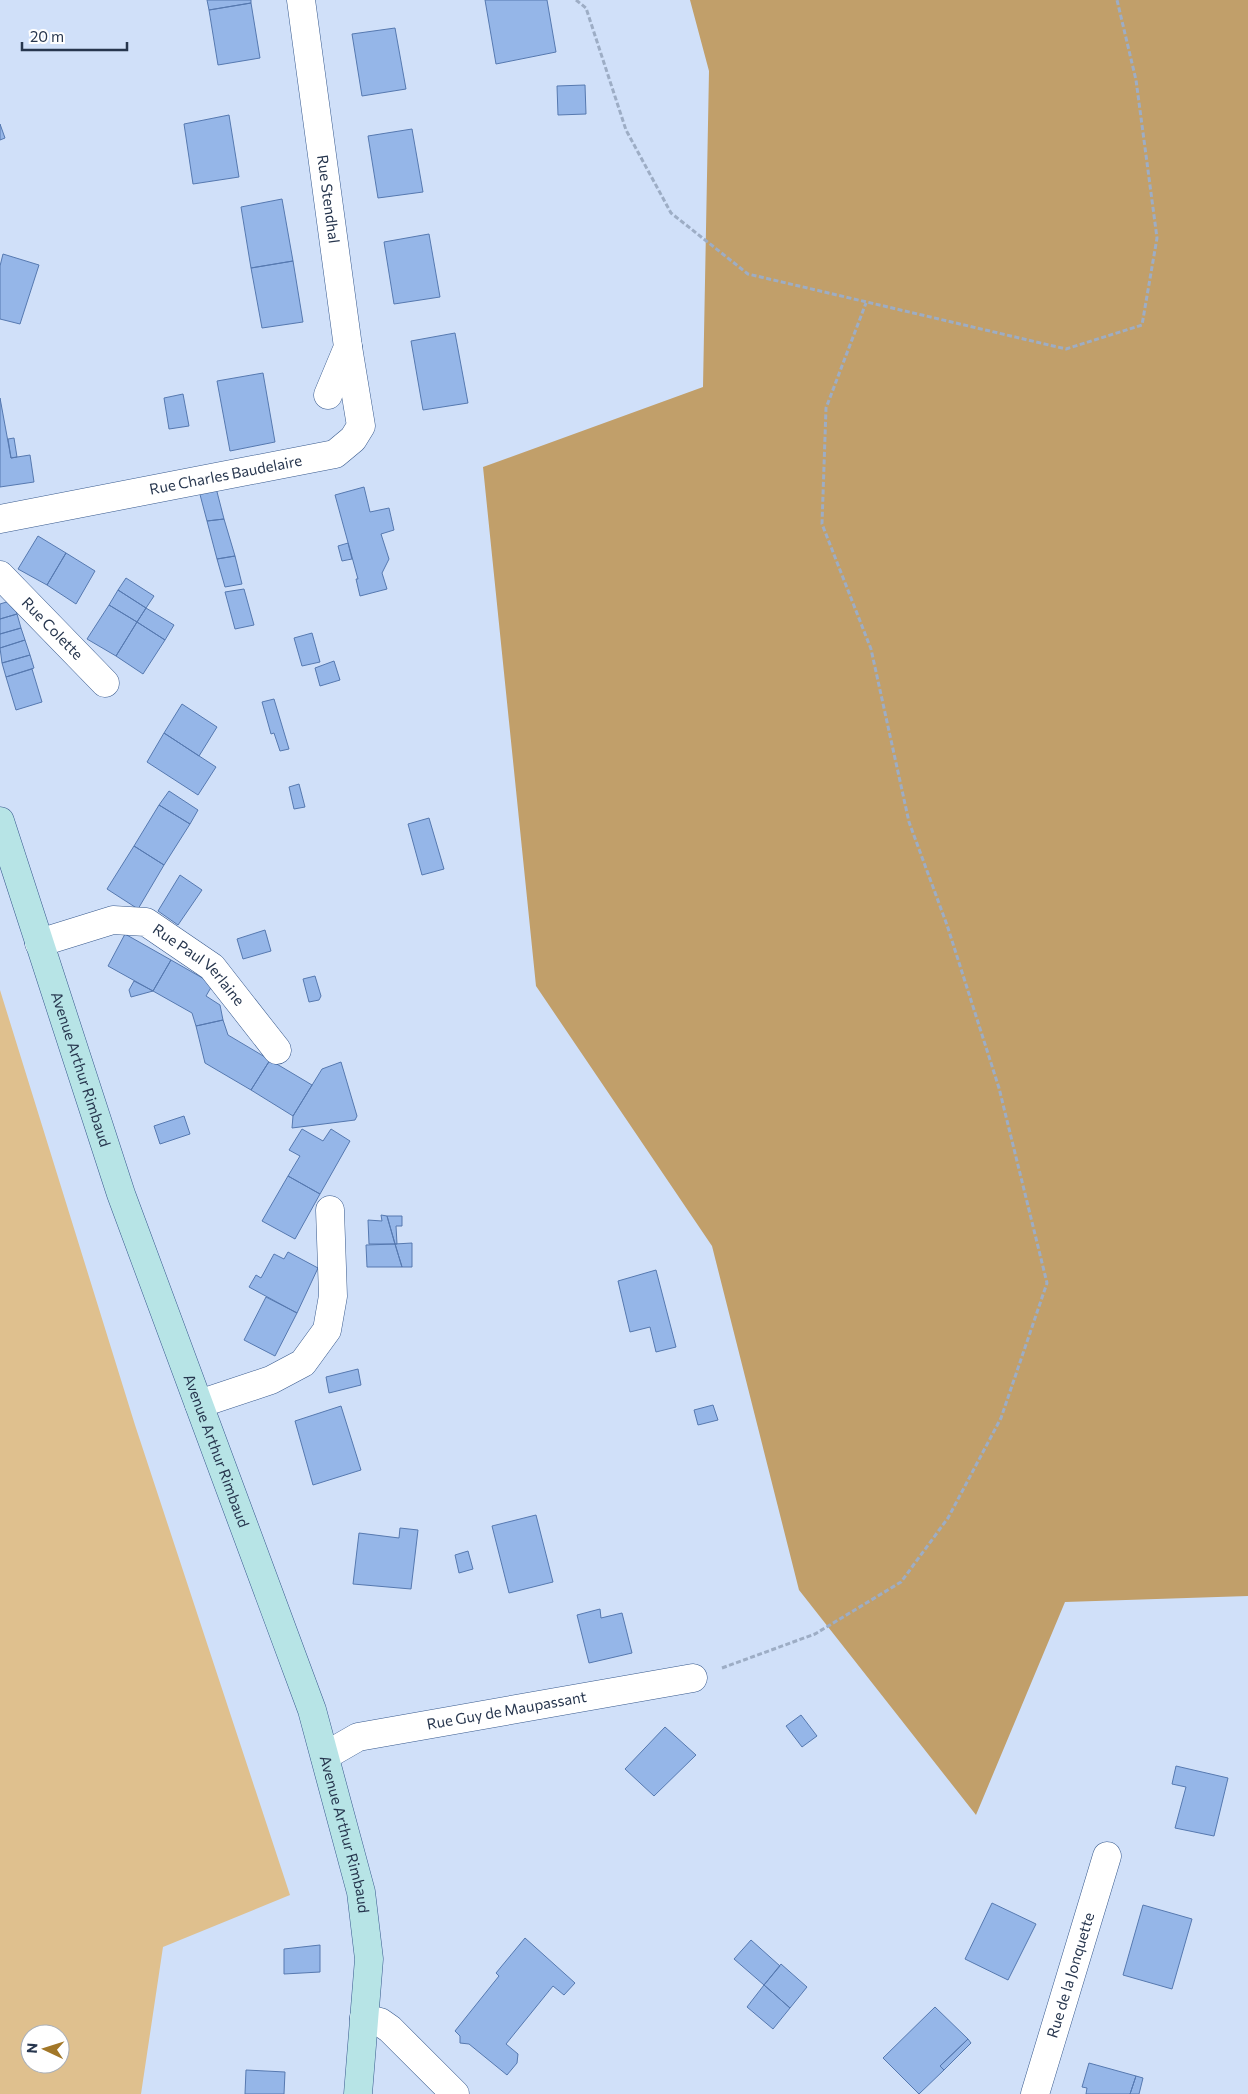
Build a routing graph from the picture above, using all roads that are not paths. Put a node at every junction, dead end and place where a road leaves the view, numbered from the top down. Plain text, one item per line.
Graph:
1 (301, 0) edge
2 (348, 347) junction
3 (328, 395) dead end
4 (0, 519) edge
5 (0, 574) edge
6 (105, 683) dead end
7 (0, 820) edge
8 (39, 942) junction
9 (277, 1050) dead end
10 (330, 1210) dead end
11 (199, 1404) junction
12 (693, 1678) road end
13 (325, 1756) junction
14 (1107, 1856) dead end
15 (364, 2018) junction
16 (358, 2094) edge
17 (455, 2094) edge
18 (1035, 2094) edge

1 - 2 street, Rue Stendhal
2 - 3 street
2 - 4 street, Rue Charles Baudelaire
5 - 6 street, Rue Colette
7 - 8 street, Avenue Arthur Rimbaud
8 - 9 street, Rue Paul Verlaine
8 - 11 street, Avenue Arthur Rimbaud
10 - 11 street
11 - 13 street, Avenue Arthur Rimbaud
12 - 13 street, Rue Guy de Maupassant
13 - 15 street, Avenue Arthur Rimbaud
14 - 18 street, Rue de la Jonquette
15 - 16 street, Avenue Arthur Rimbaud
15 - 17 street

